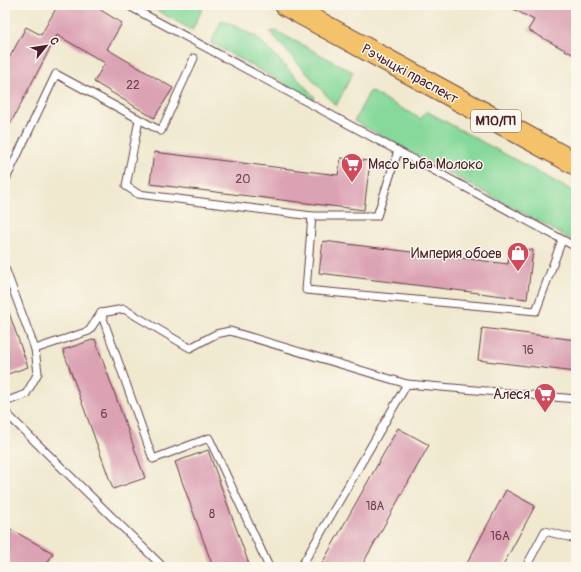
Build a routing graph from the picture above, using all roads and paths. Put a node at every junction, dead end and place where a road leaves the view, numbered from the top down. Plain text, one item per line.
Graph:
1 (126, 5) edge
2 (286, 5) edge
3 (194, 58) dead end
4 (139, 120) junction
5 (398, 151) junction
6 (576, 164) edge
7 (5, 181) edge
8 (312, 216) junction
9 (562, 240) junction
10 (576, 247) edge
11 (5, 268) edge
12 (101, 313) junction
13 (35, 349) junction
14 (407, 384) junction
15 (576, 399) edge
16 (5, 402) edge
17 (5, 412) edge
18 (576, 538) edge
19 (163, 567) edge
20 (269, 567) edge
21 (301, 567) edge
22 (526, 567) edge

1 - 5 lane
2 - 6 main road, Рэчыцкі праспект / М10/П1
3 - 4 lane
4 - 7 lane
4 - 8 lane
5 - 8 lane
5 - 9 lane
8 - 9 lane
9 - 10 lane
11 - 13 lane
12 - 13 lane
12 - 14 lane
12 - 20 lane
13 - 16 lane
14 - 15 lane
14 - 21 lane
17 - 19 lane
18 - 22 lane

